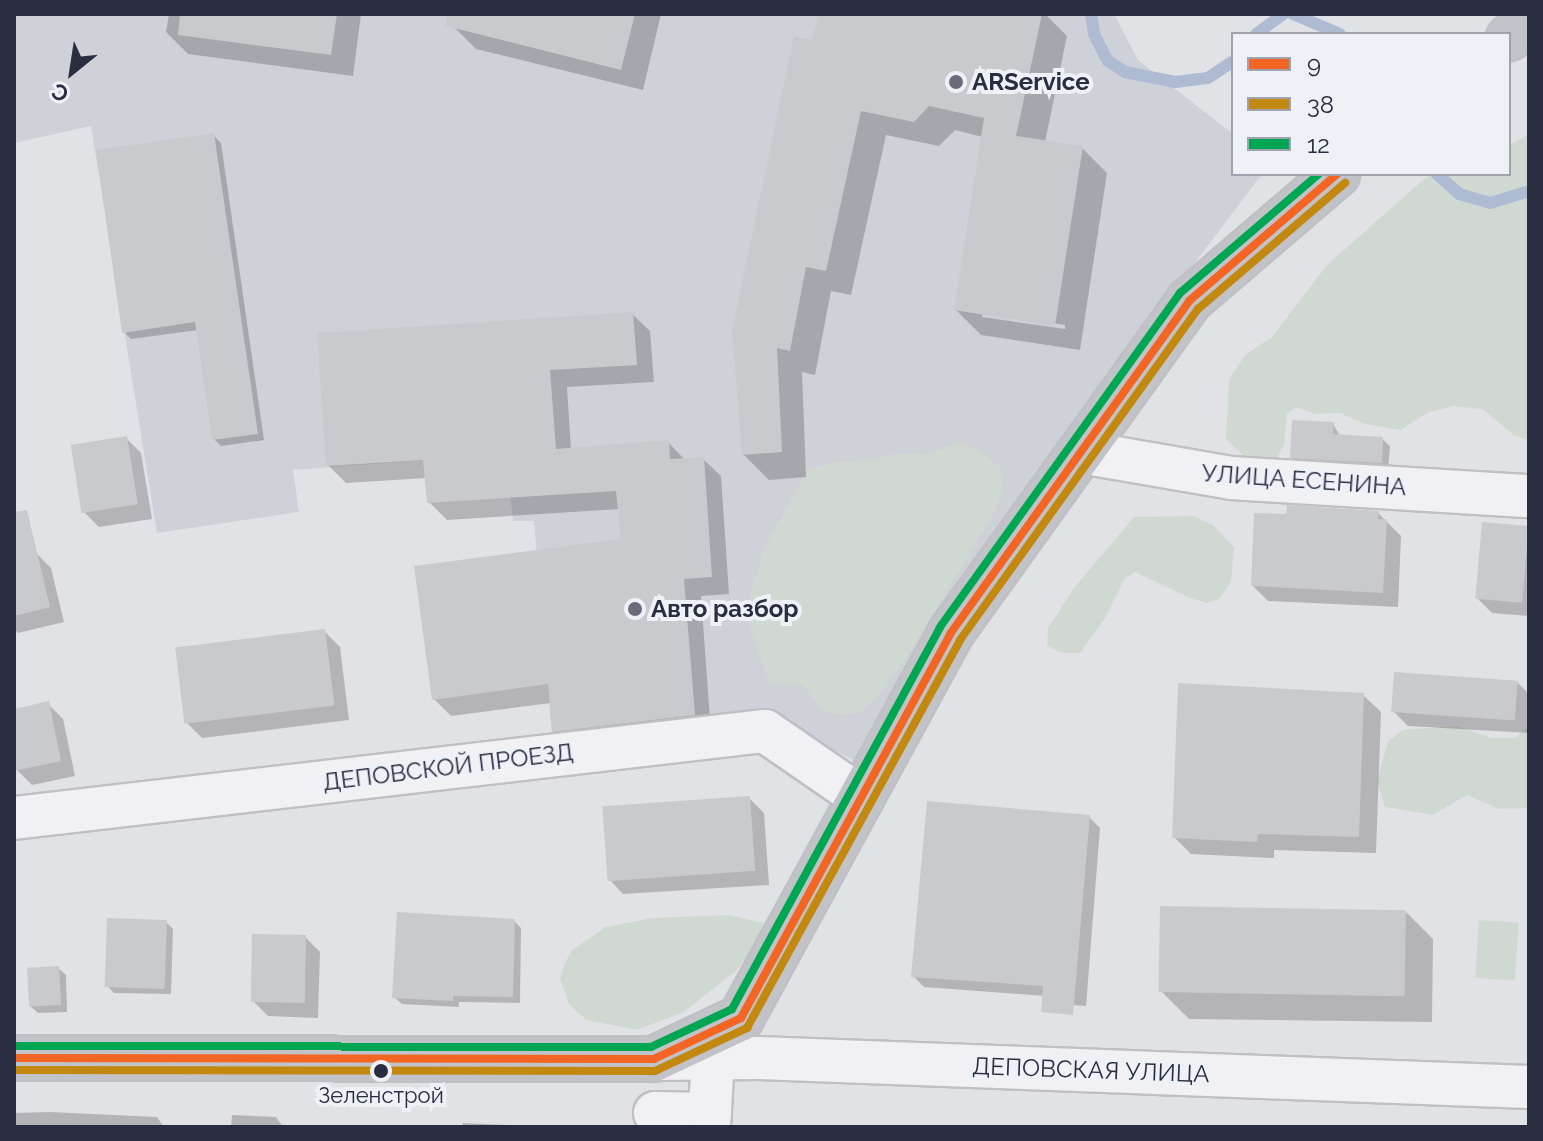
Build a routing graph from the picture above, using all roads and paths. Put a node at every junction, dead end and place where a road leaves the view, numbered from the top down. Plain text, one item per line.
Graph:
1 (1529, 23) edge
2 (1511, 36) edge
3 (1335, 176) edge
4 (1081, 452) junction
5 (1529, 496) edge
6 (862, 798) junction
7 (14, 818) edge
8 (14, 1058) edge
9 (713, 1058) junction
10 (654, 1059) junction
11 (1529, 1087) edge
12 (655, 1113) dead end
13 (710, 1121) edge

1 - 2 main road
3 - 4 main road, ДЕПОВСКАЯ УЛИЦА
4 - 5 street, УЛИЦА ЕСЕНИНА
4 - 6 main road, ДЕПОВСКАЯ УЛИЦА
6 - 7 street, ДЕПОВСКОЙ ПРОЕЗД
6 - 10 main road, ДЕПОВСКАЯ УЛИЦА
8 - 10 main road, ДЕПОВСКАЯ УЛИЦА
9 - 10 street, ДЕПОВСКАЯ УЛИЦА
9 - 11 street, ДЕПОВСКАЯ УЛИЦА
9 - 13 street
12 - 13 street

